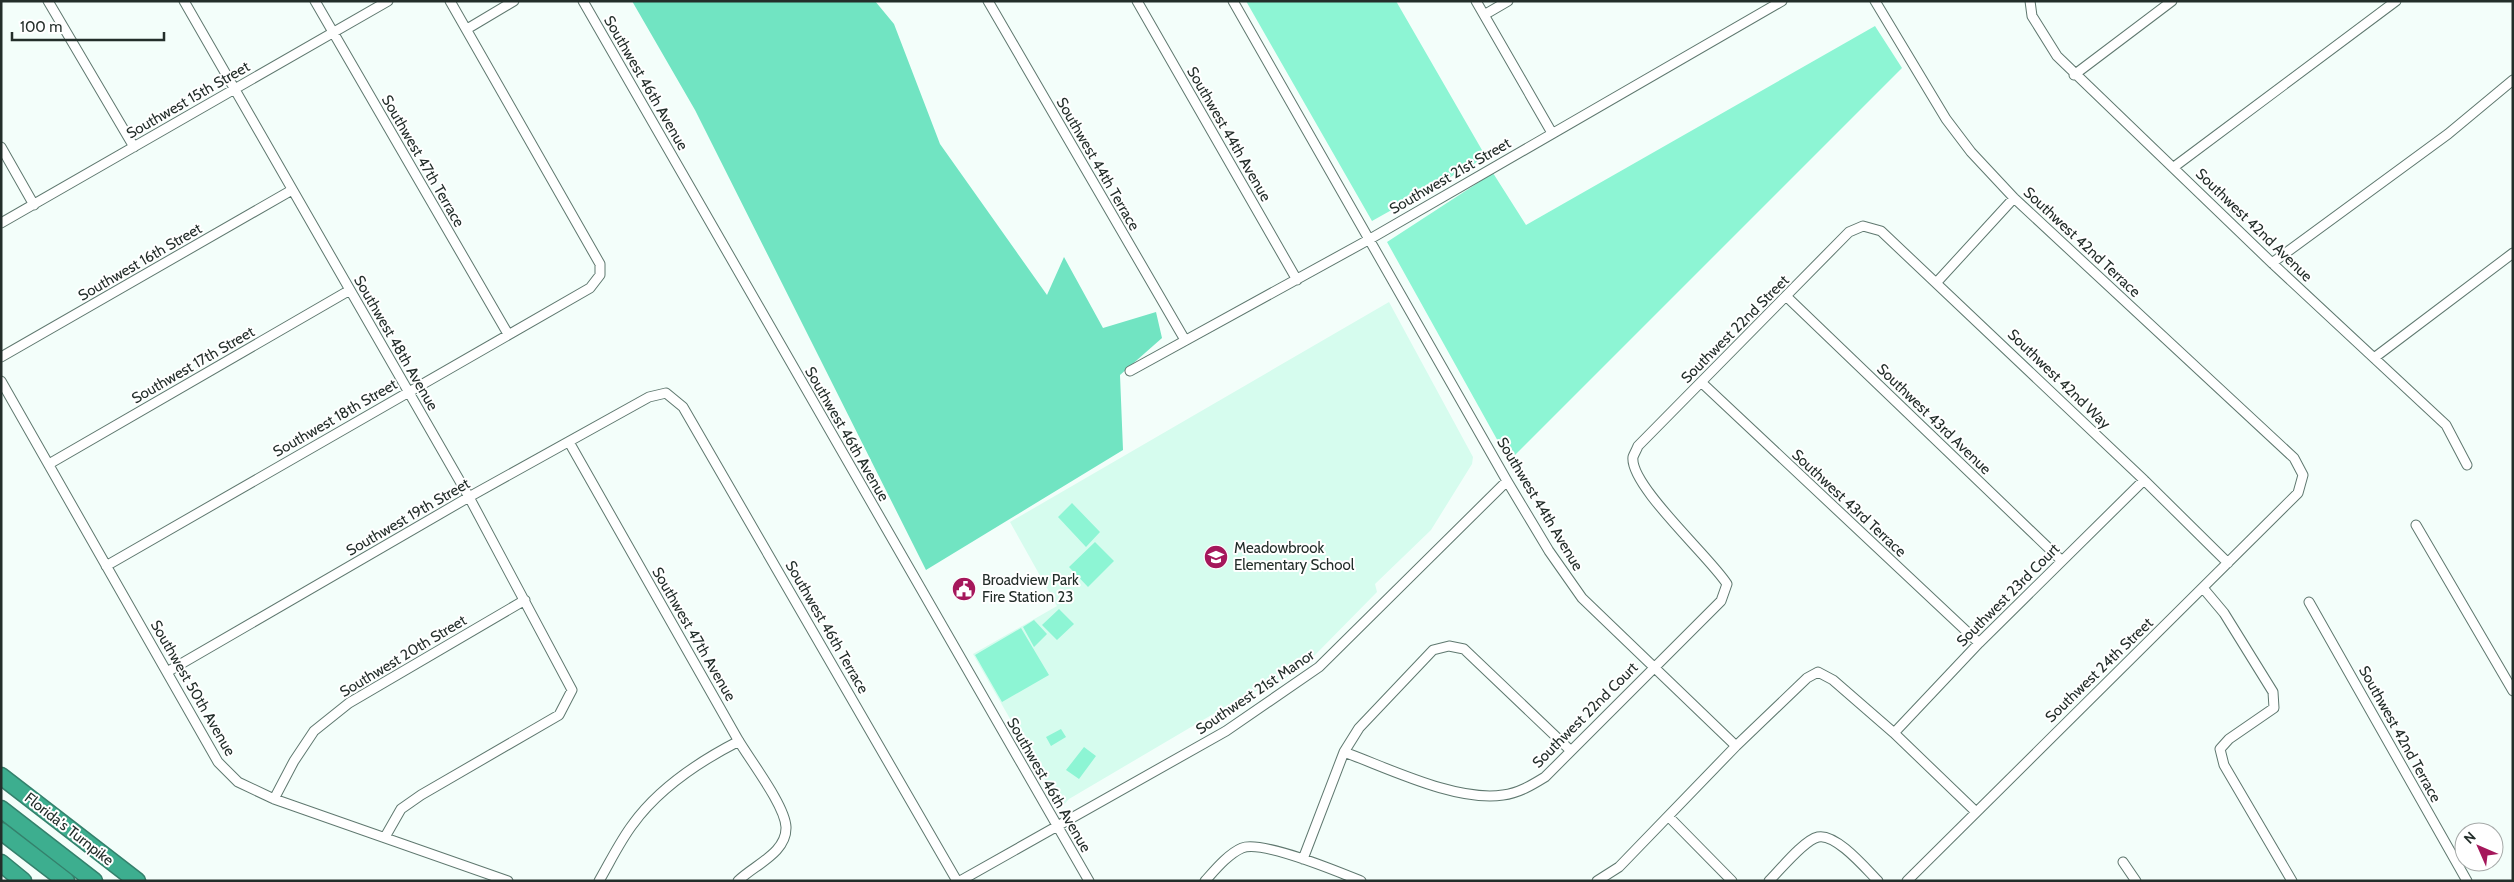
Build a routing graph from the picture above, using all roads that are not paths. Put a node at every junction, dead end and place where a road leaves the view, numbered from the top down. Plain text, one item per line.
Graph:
1 (48, 1) edge
2 (184, 1) edge
3 (315, 1) edge
4 (388, 1) edge
5 (450, 1) edge
6 (514, 1) edge
7 (583, 1) edge
8 (988, 1) edge
9 (1137, 1) edge
10 (1233, 1) edge
11 (1476, 1) edge
12 (1508, 1) edge
13 (1782, 1) edge
14 (1875, 1) edge
15 (2030, 1) edge
16 (2172, 1) edge
17 (2396, 1) edge
18 (1484, 14) junction
19 (468, 28) junction
20 (333, 33) junction
21 (2074, 75) junction
22 (2513, 80) edge
23 (235, 89) junction
24 (1552, 133) junction
25 (1, 147) edge
26 (134, 147) junction
27 (2174, 167) junction
28 (292, 190) junction
29 (2014, 198) junction
30 (34, 205) junction
31 (1, 224) edge
32 (1863, 226) joint
33 (1370, 239) junction
34 (2513, 253) edge
35 (2272, 263) junction
36 (1297, 280) junction
37 (1937, 282) junction
38 (350, 290) junction
39 (1787, 297) junction
40 (508, 334) junction
41 (1185, 340) junction
42 (1, 357) edge
43 (2374, 358) junction
44 (1130, 371) dead end
45 (1, 381) edge
46 (1701, 382) junction
47 (408, 392) junction
48 (666, 392) joint
49 (569, 442) junction
50 (49, 464) junction
51 (2467, 465) dead end
52 (2303, 475) joint
53 (2144, 480) junction
54 (1507, 481) junction
55 (469, 497) junction
56 (2416, 525) dead end
57 (2062, 561) junction
58 (2228, 563) junction
59 (106, 566) junction
60 (1727, 584) joint
61 (2203, 588) junction
62 (525, 600) junction
63 (2309, 602) dead end
64 (1979, 643) junction
65 (1652, 667) junction
66 (167, 672) junction
67 (2513, 691) edge
68 (1894, 733) junction
69 (739, 741) junction
70 (1736, 746) junction
71 (1570, 750) junction
72 (1344, 752) junction
73 (1, 776) edge
74 (274, 799) junction
75 (1, 809) edge
76 (1975, 811) junction
77 (1668, 817) junction
78 (1057, 827) junction
79 (1, 831) edge
80 (385, 838) junction
81 (1303, 859) junction
82 (2123, 862) dead end
83 (1, 863) edge
84 (23, 881) edge
85 (66, 881) edge
86 (94, 881) edge
87 (137, 881) edge
88 (508, 881) edge
89 (600, 881) edge
90 (738, 881) edge
91 (958, 881) edge
92 (1089, 881) edge
93 (1205, 881) edge
94 (1361, 881) edge
95 (1597, 881) edge
96 (1732, 881) edge
97 (1769, 881) edge
98 (1878, 881) edge
99 (1907, 881) edge
100 (2136, 881) edge
101 (2292, 881) edge
102 (2467, 881) edge

1 - 26 street
2 - 23 street, Southwest 48th Avenue
3 - 20 street, Southwest 47th Terrace
4 - 20 street, Southwest 15th Street
5 - 19 street
6 - 19 street
7 - 78 street, Southwest 46th Avenue
8 - 41 street, Southwest 44th Terrace
9 - 36 street, Southwest 44th Avenue
10 - 33 street, Southwest 44th Avenue
11 - 18 street
12 - 18 street
13 - 24 street, Southwest 21st Street
14 - 29 street, Southwest 42nd Terrace
15 - 21 street, Southwest 42nd Avenue
16 - 21 street
17 - 27 street
18 - 24 street
19 - 40 street, Southwest 18th Street
20 - 23 street, Southwest 15th Street
20 - 40 street, Southwest 47th Terrace
21 - 27 street, Southwest 42nd Avenue
22 - 35 street
23 - 26 street, Southwest 15th Street
23 - 28 street, Southwest 48th Avenue
24 - 33 street, Southwest 21st Street
25 - 30 street
26 - 30 street, Southwest 15th Street
27 - 35 street, Southwest 42nd Avenue
28 - 38 street, Southwest 48th Avenue
28 - 42 street, Southwest 16th Street
29 - 37 street
29 - 52 street, Southwest 42nd Terrace
30 - 31 street, Southwest 15th Street
32 - 37 street, Southwest 42nd Way
32 - 39 street, Southwest 22nd Street
33 - 36 street, Southwest 21st Street
33 - 54 street, Southwest 44th Avenue
34 - 43 street
35 - 43 street, Southwest 42nd Avenue
36 - 41 street, Southwest 21st Street
37 - 53 street, Southwest 42nd Way
38 - 47 street, Southwest 48th Avenue
38 - 50 street, Southwest 17th Street
39 - 46 street, Southwest 22nd Street
39 - 57 street, Southwest 43rd Avenue
40 - 47 street, Southwest 18th Street
41 - 44 street, Southwest 21st Street
43 - 51 street, Southwest 42nd Avenue
45 - 50 street, Southwest 50th Avenue
46 - 60 street, Southwest 22nd Street
46 - 64 street, Southwest 43rd Terrace
47 - 55 street, Southwest 48th Avenue
47 - 59 street, Southwest 18th Street
48 - 49 street, Southwest 19th Street
48 - 91 street, Southwest 46th Terrace
49 - 55 street, Southwest 19th Street
49 - 69 street, Southwest 47th Avenue
50 - 59 street, Southwest 50th Avenue
52 - 58 street, Southwest 24th Street
53 - 57 street, Southwest 23rd Court
53 - 58 street, Southwest 42nd Way
54 - 65 street, Southwest 44th Avenue
54 - 78 street, Southwest 21st Manor
55 - 62 street, Southwest 48th Avenue
55 - 66 street, Southwest 19th Street
56 - 67 street
57 - 64 street, Southwest 23rd Court
58 - 61 street, Southwest 24th Street
59 - 66 street, Southwest 50th Avenue
60 - 65 street, Southwest 22nd Court
61 - 76 street, Southwest 24th Street
61 - 101 street
62 - 74 street, Southwest 20th Street
62 - 80 street, Southwest 48th Avenue
63 - 102 street, Southwest 42nd Terrace
64 - 68 street, Southwest 23rd Court
65 - 70 street, Southwest 44th Avenue
65 - 71 street, Southwest 22nd Court
66 - 74 street, Southwest 50th Avenue
68 - 70 street
68 - 76 street
69 - 89 street
69 - 90 street, Southwest 47th Avenue
70 - 77 street
71 - 72 street, Southwest 22nd Court
71 - 72 street
72 - 81 street
73 - 87 highway, Florida's Turnpike
74 - 80 street, Southwest 50th Avenue
75 - 86 highway
76 - 99 street, Southwest 24th Street
77 - 95 street
77 - 96 street
78 - 91 street
78 - 92 street, Southwest 46th Avenue
79 - 85 highway
80 - 88 street, Southwest 50th Avenue
81 - 93 street
81 - 94 street
82 - 100 street
83 - 84 highway
97 - 98 street

